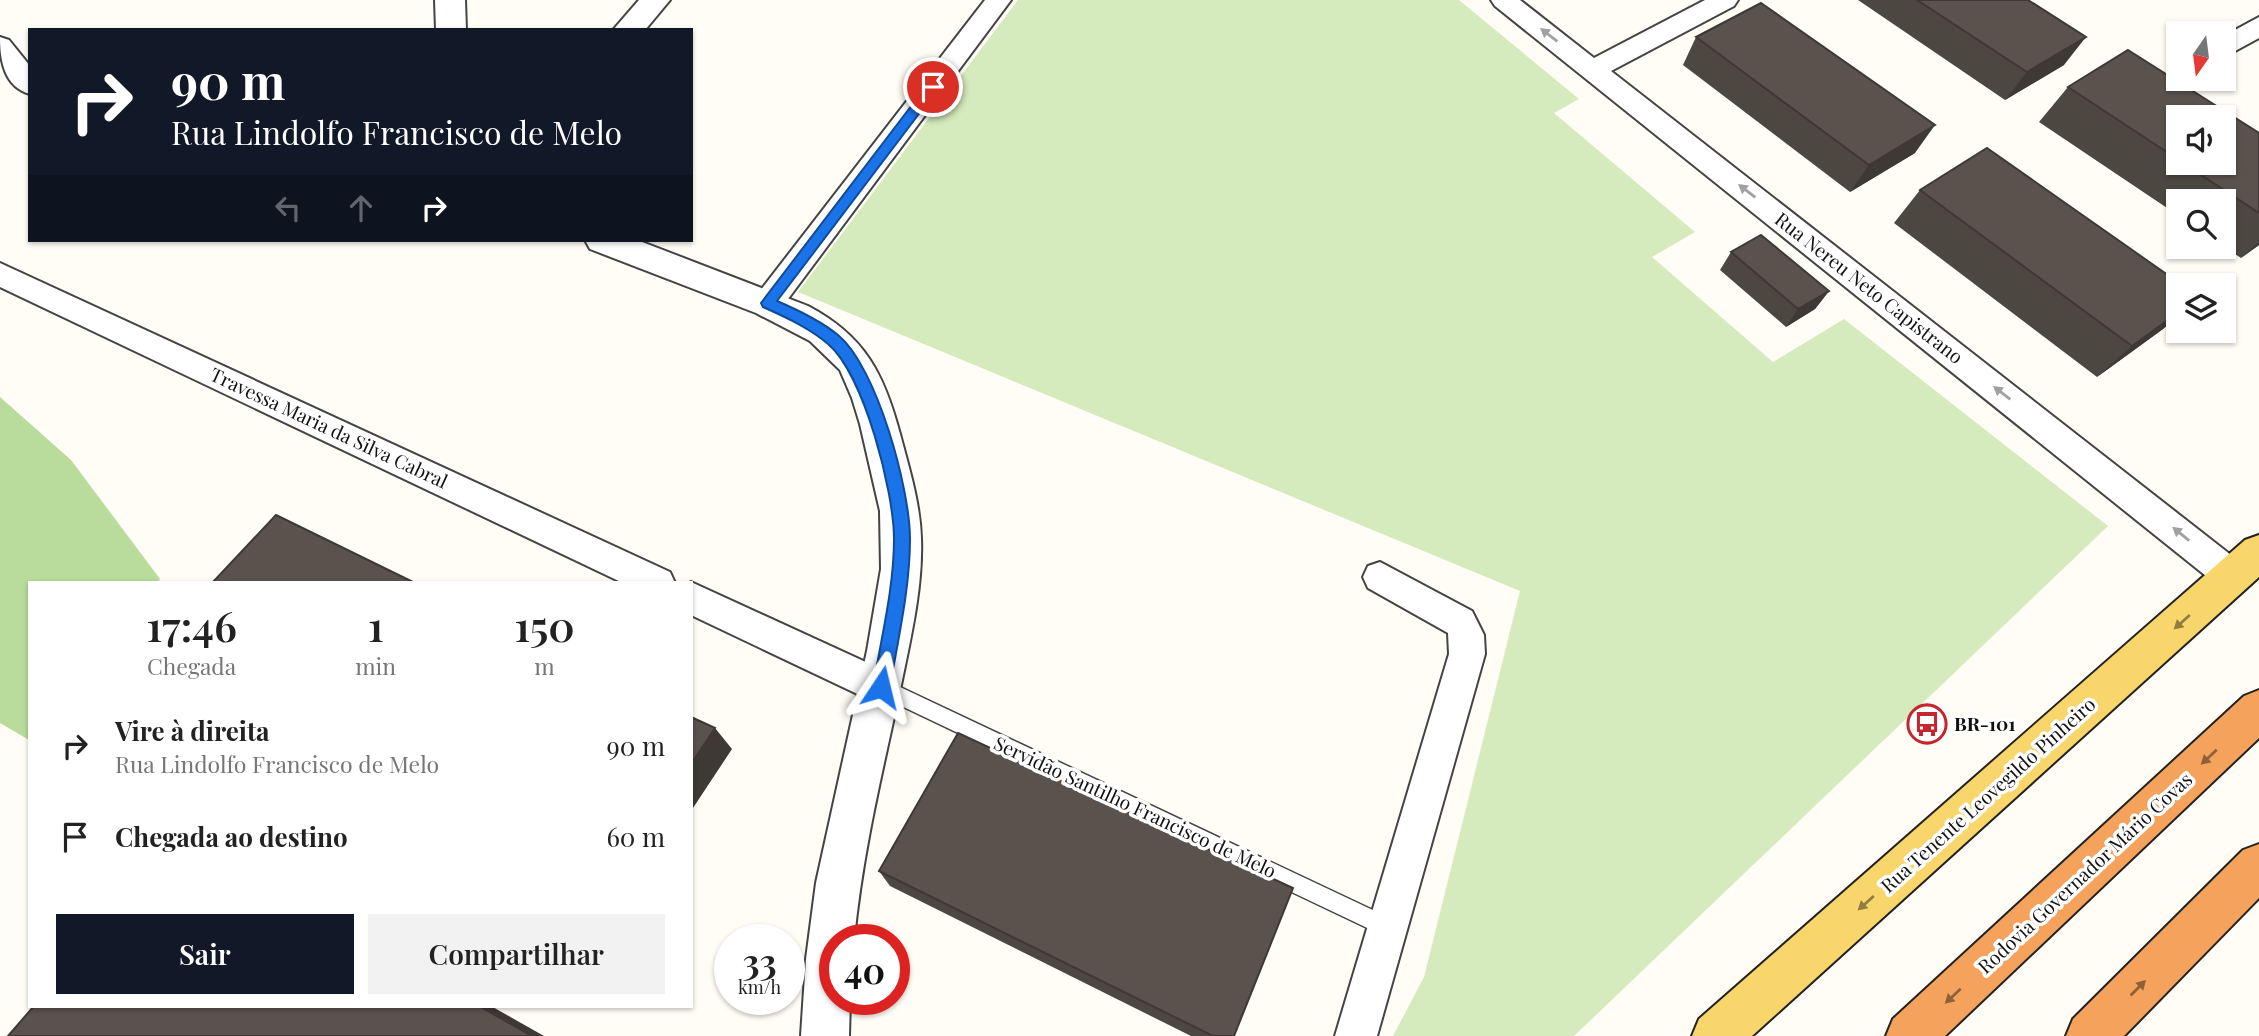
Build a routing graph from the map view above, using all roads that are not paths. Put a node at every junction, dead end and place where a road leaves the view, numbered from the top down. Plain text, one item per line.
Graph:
1 (450, 0) edge
2 (655, 0) edge
3 (998, 0) edge
4 (1504, 0) edge
5 (1725, 0) edge
6 (2259, 26) edge
7 (451, 28) edge
8 (630, 28) edge
9 (2236, 40) edge
10 (0, 46) edge
11 (1592, 70) junction
12 (28, 82) edge
13 (607, 242) edge
14 (0, 274) edge
15 (768, 303) junction
16 (2251, 575) edge
17 (1380, 577) dead end
18 (654, 581) edge
19 (693, 599) edge
20 (881, 687) junction
21 (2259, 710) edge
22 (2259, 866) edge
23 (1389, 928) junction
24 (825, 1036) edge
25 (1356, 1036) edge
26 (1716, 1036) edge
27 (1910, 1036) edge
28 (2090, 1036) edge

1 - 7 street
2 - 8 street
3 - 15 street
11 -> 4 street, Rua Nereu Neto Capistrano
5 - 11 street
6 - 9 street
10 - 12 street
16 -> 11 street, Rua Nereu Neto Capistrano
13 - 15 street
14 - 18 street, Travessa Maria da Silva Cabral
15 - 20 street
16 -> 26 main road, Rua Tenente Leovegildo Pinheiro
17 - 23 street
19 - 20 street
20 - 23 lane, Servidão Santilho Francisco de Melo
20 - 24 street
21 -> 27 highway, Rodovia Governador Mário Covas
28 -> 22 highway
23 - 25 street

